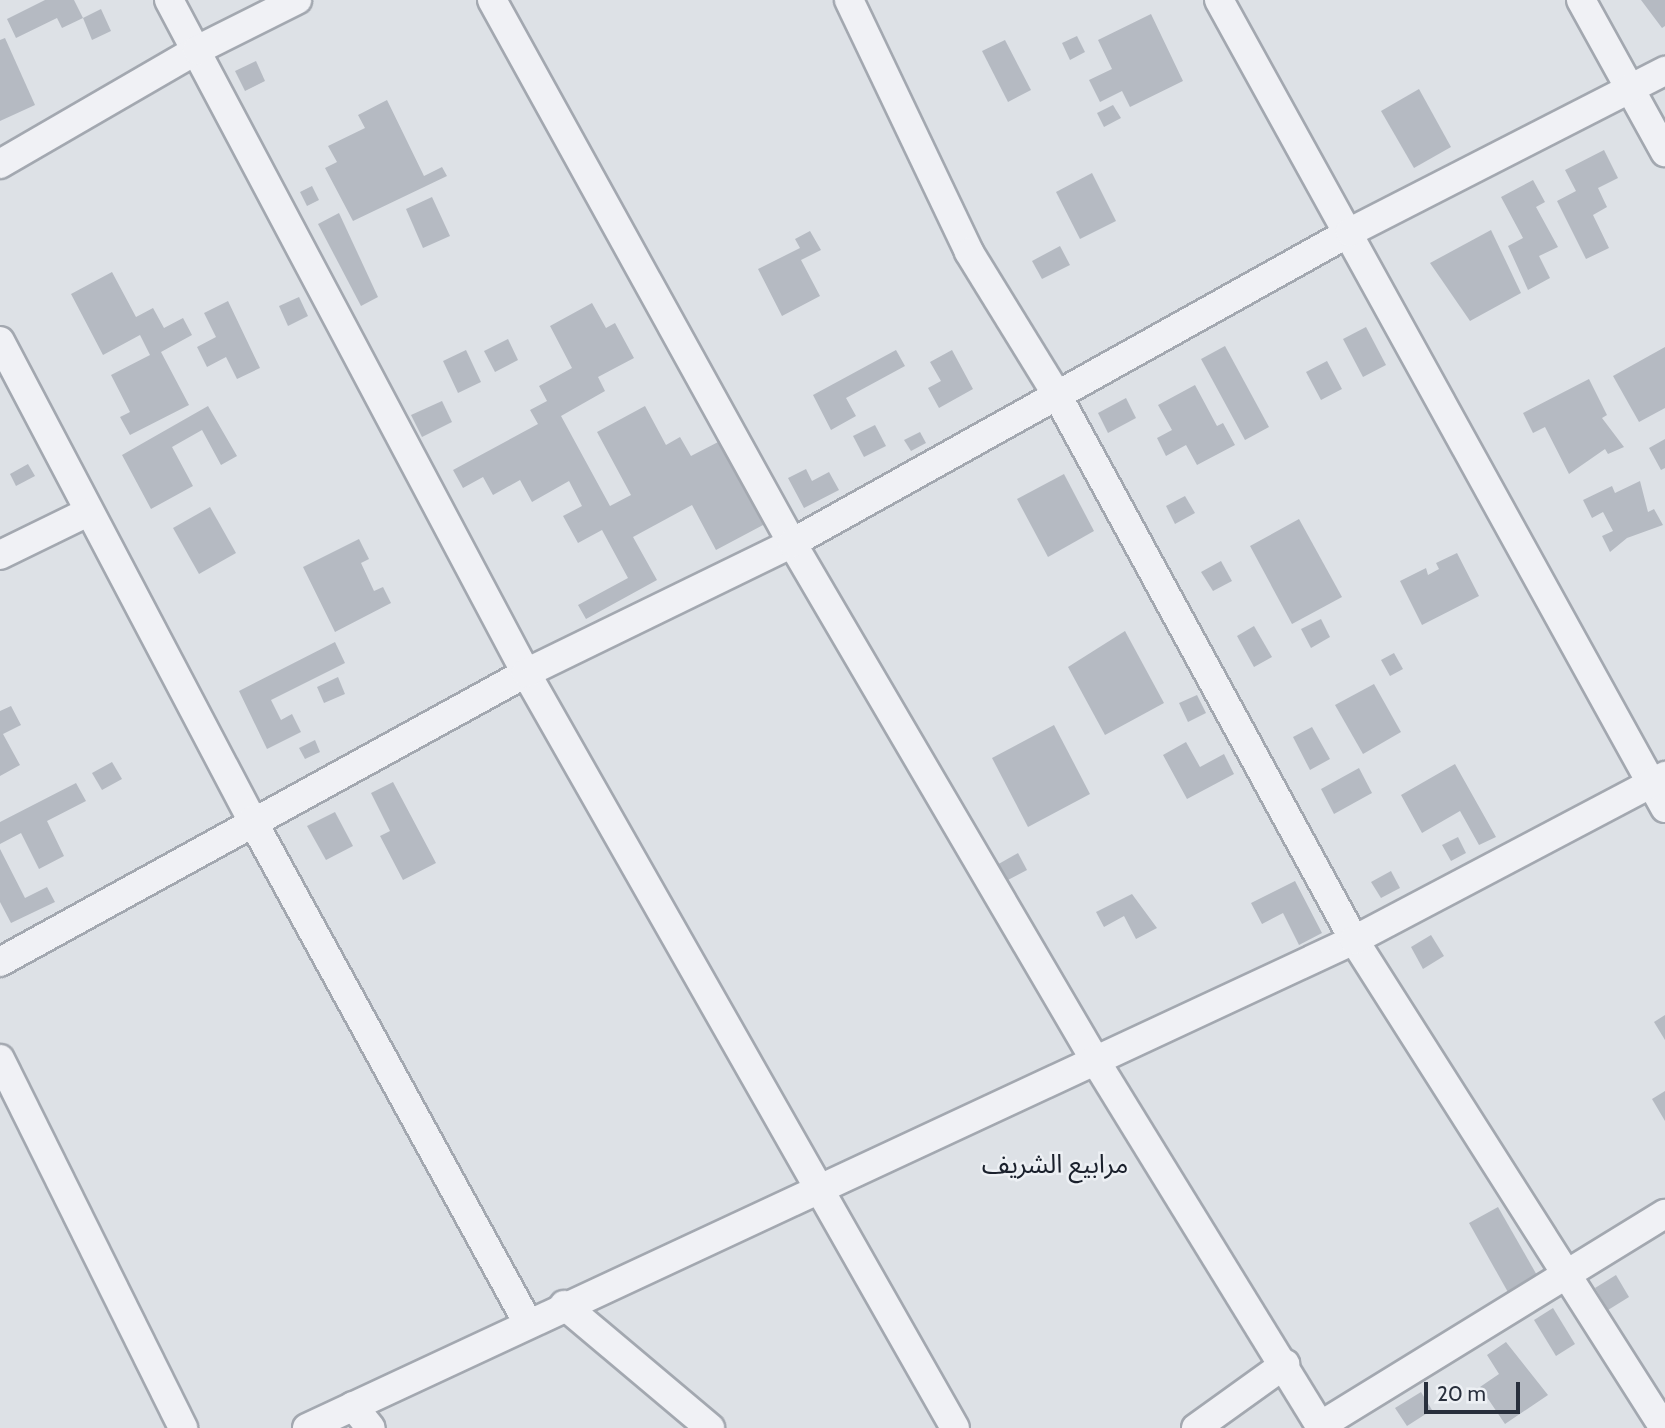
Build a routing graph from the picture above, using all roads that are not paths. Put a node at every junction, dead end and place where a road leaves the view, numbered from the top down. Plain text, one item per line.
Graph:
1 (169, 0) edge
2 (297, 0) edge
3 (492, 0) edge
4 (849, 0) edge
5 (1219, 0) edge
6 (1581, 0) edge
7 (197, 50) junction
8 (1665, 71) edge
9 (1632, 89) junction
10 (1665, 152) edge
11 (0, 164) edge
12 (1350, 232) junction
13 (0, 341) edge
14 (1057, 395) junction
15 (88, 512) junction
16 (792, 543) junction
17 (0, 555) edge
18 (526, 673) junction
19 (1658, 780) edge
20 (1665, 808) edge
21 (252, 820) junction
22 (1354, 940) junction
23 (0, 962) edge
24 (0, 1059) edge
25 (1095, 1060) junction
26 (820, 1189) junction
27 (1665, 1214) edge
28 (1567, 1273) junction
29 (564, 1305) junction
30 (528, 1323) junction
31 (1284, 1364) junction
32 (353, 1406) junction
33 (1320, 1427) edge
34 (183, 1428) edge
35 (307, 1428) edge
36 (372, 1428) edge
37 (710, 1428) edge
38 (955, 1428) edge
39 (1196, 1428) edge
40 (1664, 1428) edge

1 - 7 street
2 - 7 street
3 - 16 street
4 - 14 street
5 - 12 street
6 - 9 street
7 - 11 street
7 - 18 street
8 - 9 street
9 - 10 street
9 - 12 street
12 - 14 street
12 - 19 street
13 - 15 street
14 - 16 street
14 - 22 street
15 - 17 street
15 - 21 street
16 - 18 street
16 - 25 street
18 - 21 street
18 - 26 street
19 - 20 street
19 - 22 street
21 - 23 street
21 - 30 street
22 - 25 street
22 - 28 street
24 - 34 street
25 - 26 street
25 - 31 street
26 - 29 street
26 - 38 street
27 - 28 street
28 - 33 street
28 - 40 street
29 - 30 street
29 - 37 street
30 - 32 street
31 - 33 street
31 - 39 street
32 - 35 street
32 - 36 street

